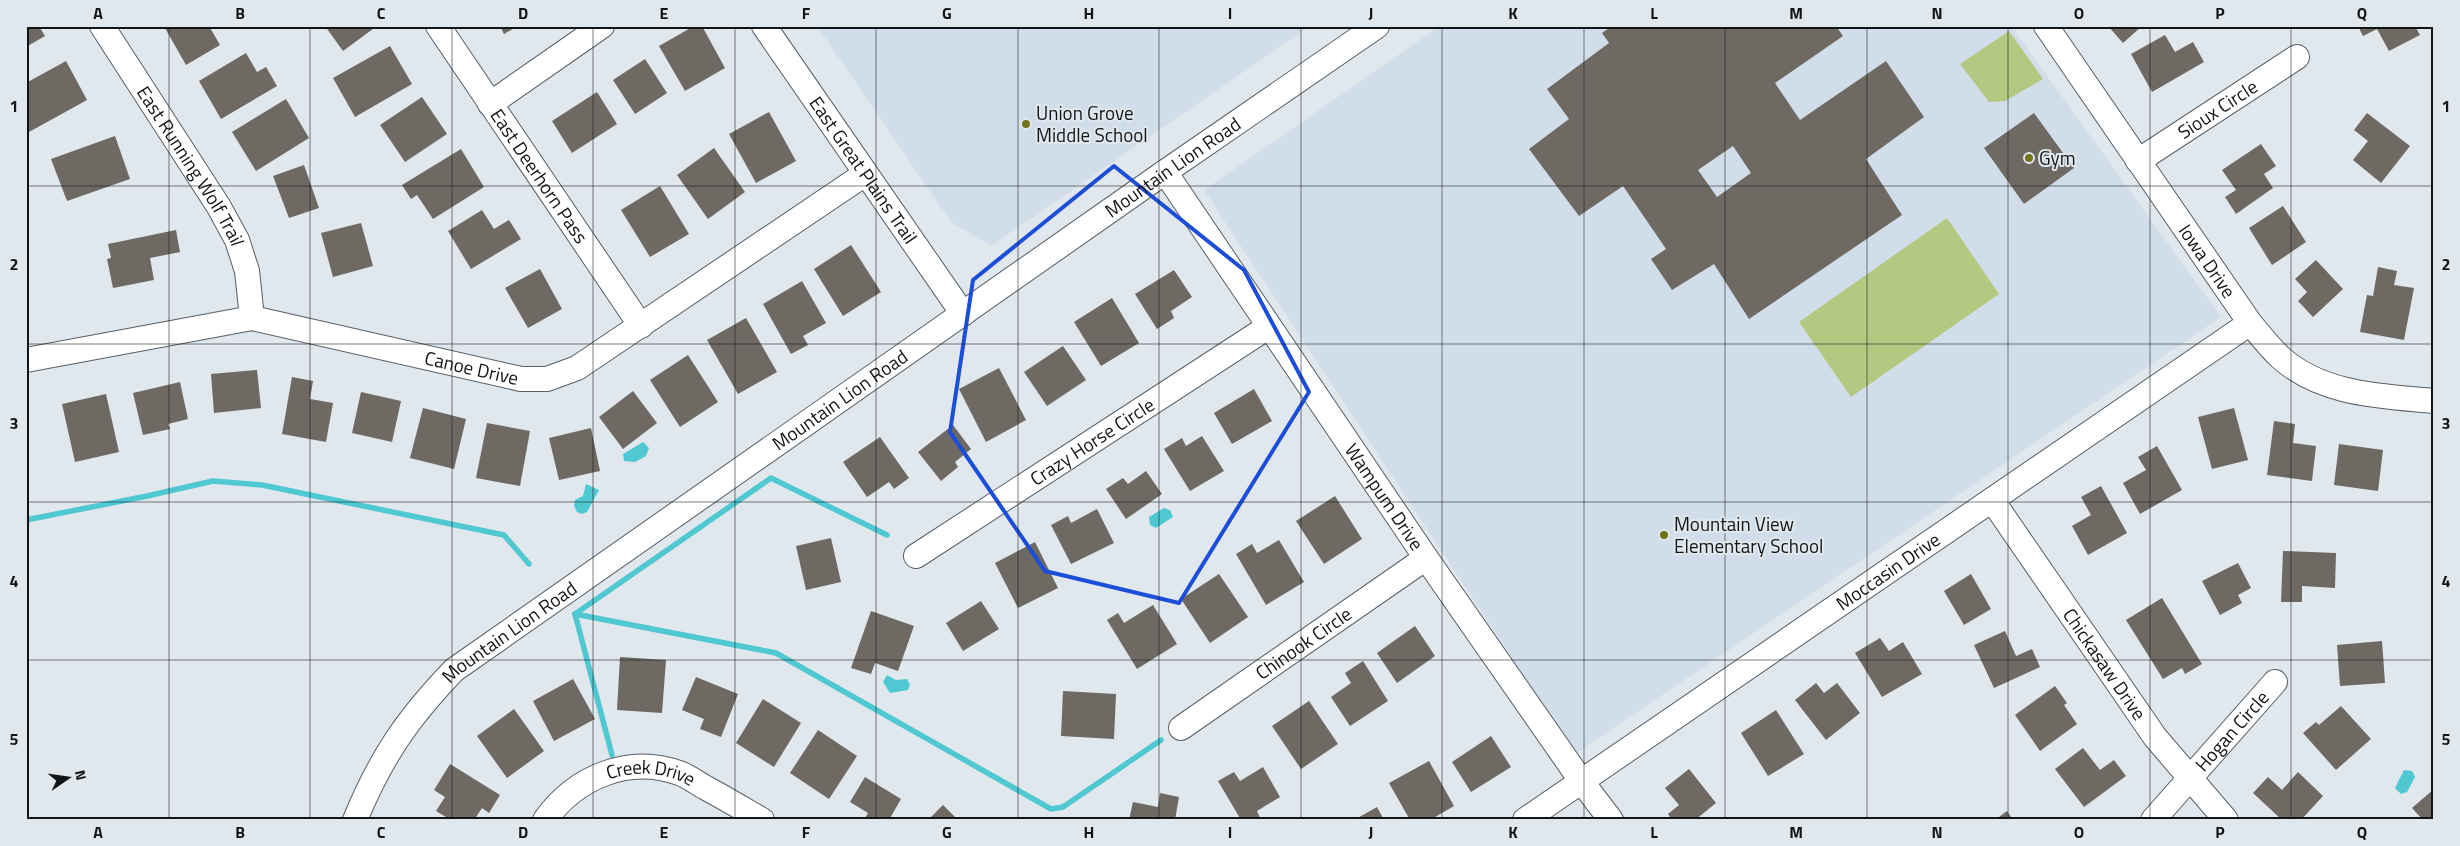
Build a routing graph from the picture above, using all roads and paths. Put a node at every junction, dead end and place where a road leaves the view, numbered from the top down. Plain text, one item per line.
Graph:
1 (102, 26) edge
2 (438, 26) edge
3 (602, 26) edge
4 (764, 26) edge
5 (1377, 26) edge
6 (2046, 26) edge
7 (2297, 57) dead end
8 (490, 104) junction
9 (2138, 160) junction
10 (1165, 172) junction
11 (866, 174) junction
12 (963, 314) junction
13 (252, 318) junction
14 (2250, 323) junction
15 (642, 326) junction
16 (1268, 327) junction
17 (26, 360) edge
18 (2434, 401) edge
19 (1992, 500) junction
20 (916, 556) dead end
21 (1426, 558) junction
22 (2274, 682) dead end
23 (1181, 728) dead end
24 (2190, 780) junction
25 (1582, 782) junction
26 (355, 820) edge
27 (545, 820) edge
28 (762, 820) edge
29 (1525, 820) edge
30 (1611, 820) edge
31 (2153, 820) edge
32 (2226, 820) edge

1 - 13 street, East Running Wolf Trail
2 - 8 street, East Deerhorn Pass
3 - 8 street
4 - 11 street, East Great Plains Trail
5 - 10 street, Mountain Lion Road
6 - 9 street, Iowa Drive
7 - 9 street, Sioux Circle
8 - 15 street, East Deerhorn Pass
9 - 14 street, Iowa Drive
10 - 12 street, Mountain Lion Road
10 - 16 street, Wampum Drive
11 - 12 street, East Great Plains Trail
11 - 15 street, Canoe Drive
12 - 26 street, Mountain Lion Road
13 - 15 street, Canoe Drive
13 - 17 street, Canoe Drive
14 - 18 street, Iowa Drive
14 - 19 street, Moccasin Drive
16 - 20 street, Crazy Horse Circle
16 - 21 street, Wampum Drive
19 - 24 street, Chickasaw Drive
19 - 25 street, Moccasin Drive
21 - 23 street, Chinook Circle
21 - 25 street, Wampum Drive
22 - 24 street, Hogan Circle
24 - 31 street, Hogan Circle
24 - 32 street, Chickasaw Drive
25 - 29 street, Moccasin Drive
25 - 30 street, Wampum Drive
27 - 28 street, Creek Drive

